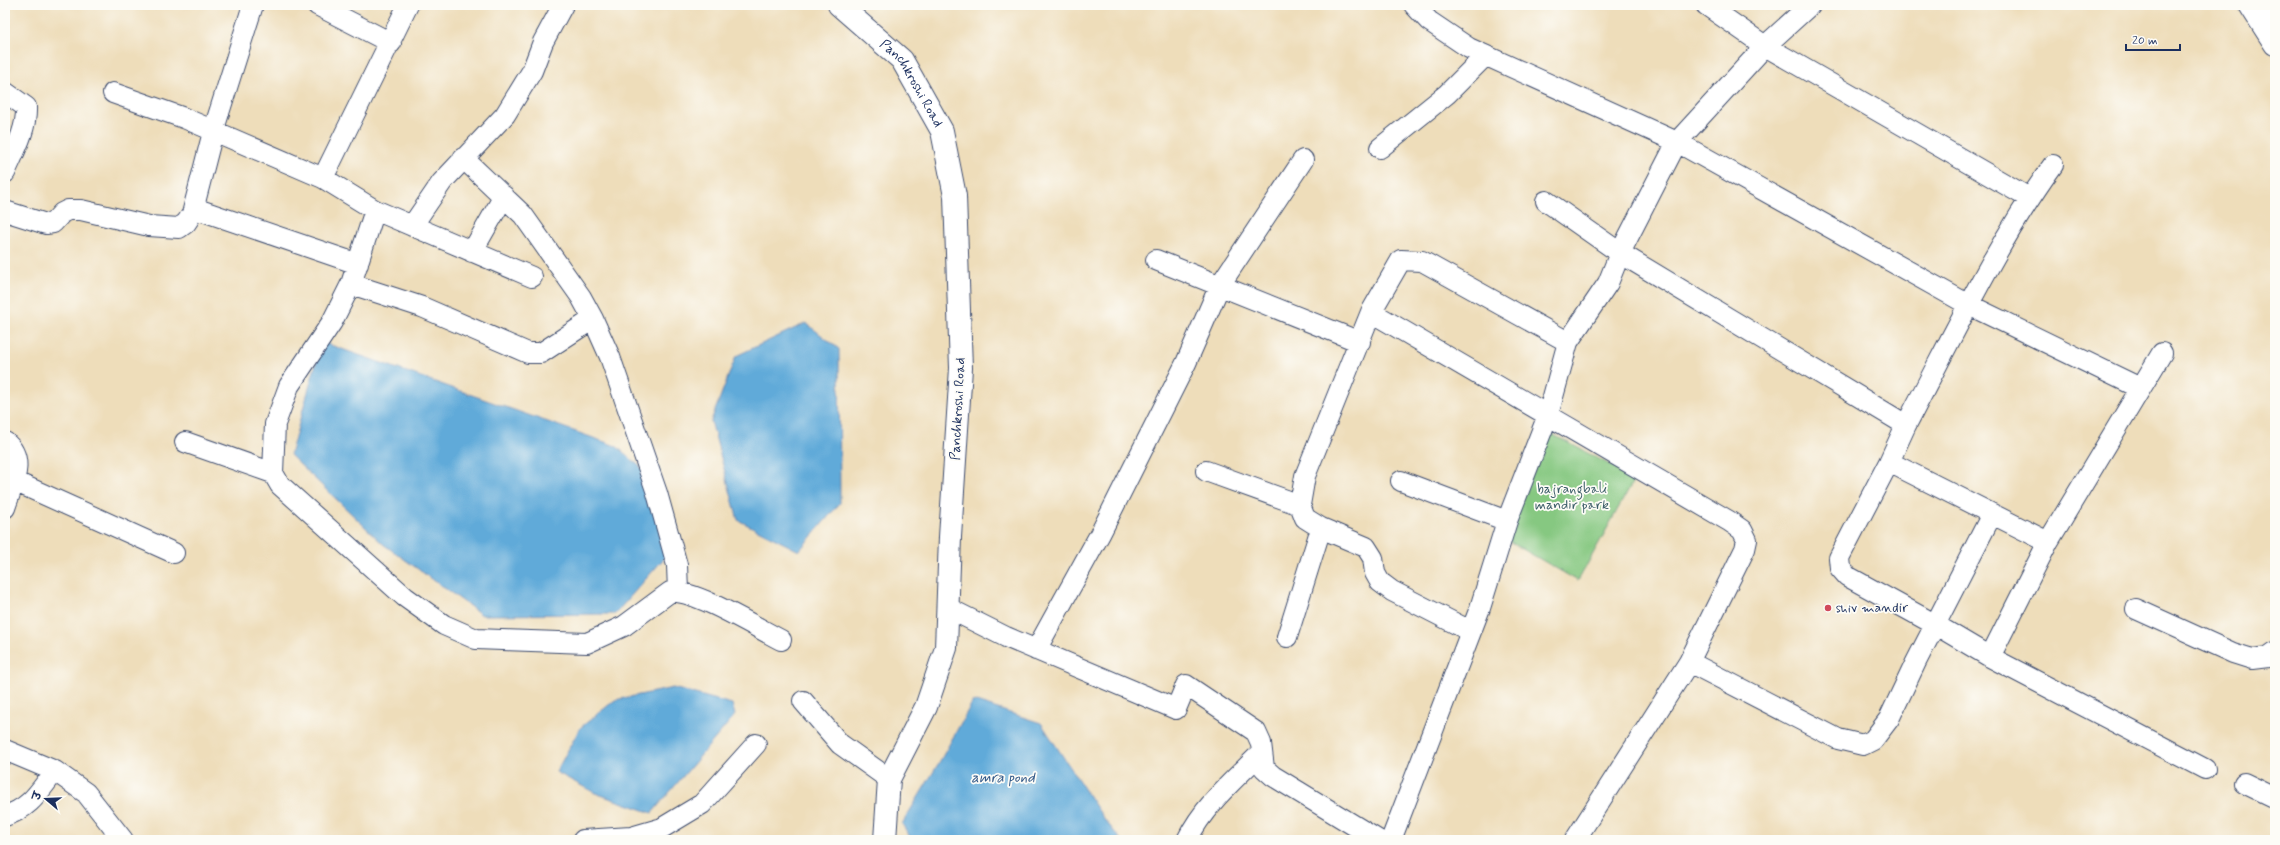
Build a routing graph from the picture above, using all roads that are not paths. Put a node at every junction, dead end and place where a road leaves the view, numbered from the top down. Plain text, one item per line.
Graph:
1 (317, 5) edge
2 (408, 5) edge
3 (563, 5) edge
4 (839, 5) edge
5 (1414, 5) edge
6 (1706, 5) edge
7 (1810, 5) edge
8 (2250, 5) edge
9 (250, 7) edge
10 (391, 43) junction
11 (2275, 44) edge
12 (1765, 46) junction
13 (1484, 56) junction
14 (5, 92) edge
15 (113, 93) dead end
16 (214, 132) junction
17 (1677, 142) junction
18 (1380, 148) dead end
19 (463, 158) junction
20 (1303, 160) dead end
21 (2053, 165) dead end
22 (5, 173) edge
23 (323, 178) junction
24 (504, 196) junction
25 (2029, 198) junction
26 (1546, 201) dead end
27 (194, 208) junction
28 (376, 210) junction
29 (5, 211) edge
30 (412, 226) junction
31 (472, 252) junction
32 (1620, 253) junction
33 (1156, 260) dead end
34 (358, 264) junction
35 (532, 277) dead end
36 (351, 284) junction
37 (1220, 285) junction
38 (1969, 305) junction
39 (1371, 312) junction
40 (593, 319) junction
41 (1360, 342) junction
42 (1568, 342) junction
43 (2162, 353) dead end
44 (2140, 388) junction
45 (1548, 415) junction
46 (1906, 425) junction
47 (5, 442) edge
48 (185, 442) dead end
49 (1889, 462) junction
50 (1206, 471) dead end
51 (272, 473) junction
52 (1401, 481) dead end
53 (8, 496) edge
54 (1300, 505) junction
55 (1992, 514) junction
56 (1507, 521) junction
57 (1322, 528) junction
58 (2048, 542) junction
59 (174, 553) dead end
60 (678, 591) junction
61 (948, 608) junction
62 (2136, 609) dead end
63 (1936, 625) junction
64 (1470, 631) junction
65 (1287, 638) dead end
66 (781, 640) dead end
67 (1036, 650) junction
68 (2275, 652) edge
69 (1990, 657) junction
70 (1689, 662) junction
71 (803, 701) dead end
72 (756, 744) dead end
73 (5, 750) edge
74 (1262, 752) junction
75 (2205, 769) dead end
76 (55, 771) junction
77 (889, 779) junction
78 (2244, 783) dead end
79 (2275, 798) edge
80 (5, 816) edge
81 (123, 840) edge
82 (583, 840) edge
83 (885, 840) edge
84 (1187, 840) edge
85 (1378, 840) edge
86 (1391, 840) edge
87 (1575, 840) edge

1 - 10 street
2 - 10 street
3 - 19 street
4 - 61 street, Panchkroshi Road
5 - 13 street
6 - 12 street
7 - 12 street
8 - 11 street
9 - 16 street
10 - 23 street
12 - 17 street
12 - 25 street
13 - 17 street
13 - 18 street
14 - 22 street
15 - 16 street
16 - 23 street
16 - 27 street
17 - 32 street
17 - 38 street
19 - 24 street
19 - 30 street
20 - 37 street
21 - 25 street
23 - 28 street
24 - 31 street
24 - 40 street
25 - 38 street
26 - 32 street
27 - 29 street
27 - 34 street
28 - 30 street
28 - 34 street
30 - 31 street
31 - 35 street
32 - 42 street
32 - 46 street
33 - 37 street
34 - 36 street
36 - 40 street
36 - 51 street
37 - 41 street
37 - 67 street
38 - 44 street
38 - 46 street
39 - 41 street
39 - 42 street
39 - 45 street
40 - 60 street
41 - 54 street
42 - 45 street
43 - 44 street
44 - 58 street
45 - 56 street
45 - 70 street
46 - 49 street
47 - 53 street
48 - 51 street
49 - 55 street
49 - 63 street
50 - 54 street
51 - 60 street
52 - 56 street
53 - 59 street
54 - 57 street
55 - 58 street
55 - 63 street
56 - 64 street
57 - 64 street
57 - 65 street
58 - 69 street
60 - 66 street
61 - 67 street
61 - 77 street, Panchkroshi Road
62 - 68 street
63 - 69 street
63 - 70 street
64 - 86 street
67 - 74 street
69 - 75 street
70 - 87 street
71 - 77 street
72 - 82 street
73 - 76 street
74 - 84 street
74 - 85 street
76 - 80 street
76 - 81 street
77 - 83 street, Panchkroshi Road
78 - 79 street

